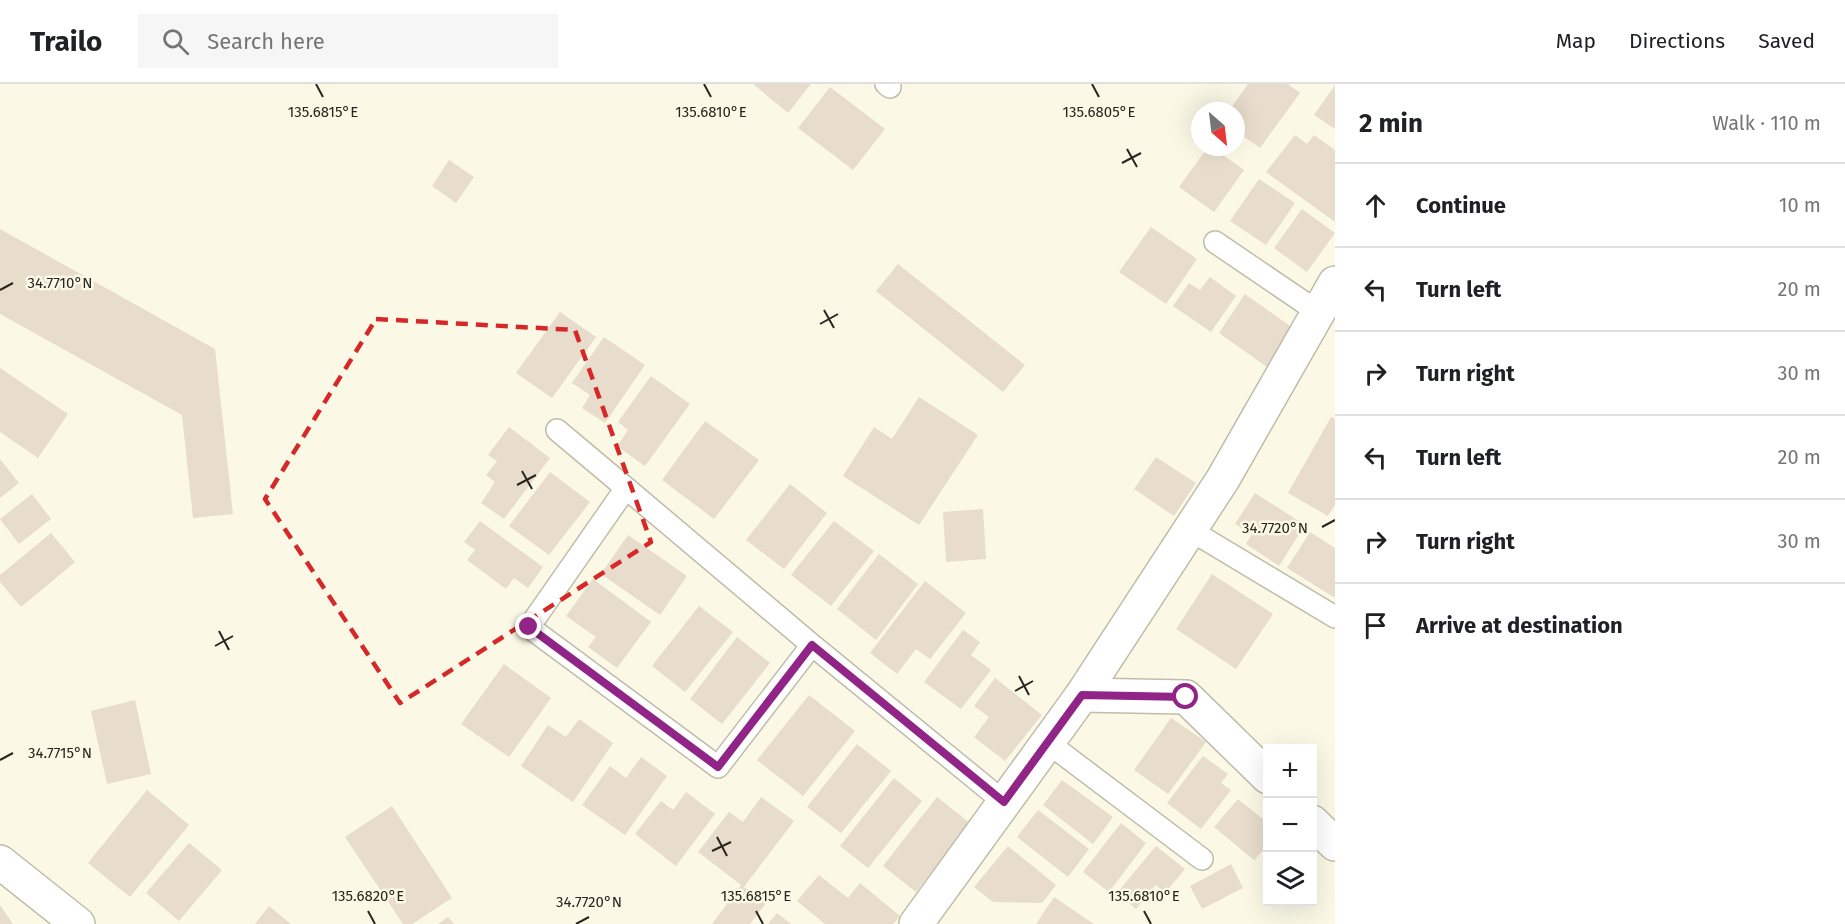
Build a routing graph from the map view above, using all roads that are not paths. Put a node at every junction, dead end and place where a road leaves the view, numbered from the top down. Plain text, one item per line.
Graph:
1 (1215, 242) dead end
2 (1335, 283) edge
3 (1318, 312) junction
4 (557, 430) dead end
5 (626, 488) junction
6 (1190, 530) junction
7 (1335, 617) edge
8 (812, 645) junction
9 (1082, 695) junction
10 (1047, 742) junction
11 (1263, 772) edge
12 (1004, 802) junction
13 (1317, 827) edge
14 (1335, 844) edge
15 (1202, 859) dead end
16 (0, 862) edge
17 (920, 922) edge
18 (78, 924) edge

1 - 3 lane
2 - 3 street
3 - 6 street
4 - 5 lane
5 - 8 lane
5 - 8 lane
6 - 7 lane
6 - 9 street
8 - 12 lane
9 - 10 street
9 - 11 street
10 - 12 street
10 - 15 lane
12 - 17 street
13 - 14 street
16 - 18 street

